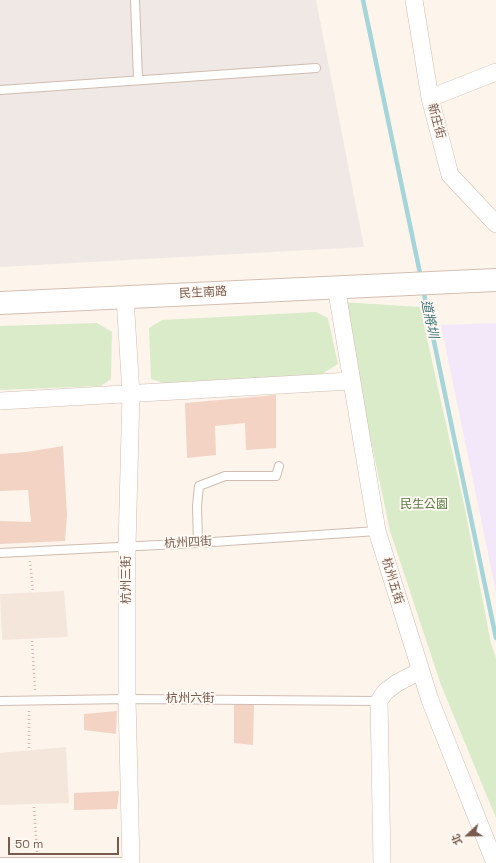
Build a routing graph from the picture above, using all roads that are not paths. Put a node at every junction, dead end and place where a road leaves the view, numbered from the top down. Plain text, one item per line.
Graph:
1 (135, 0) edge
2 (414, 0) edge
3 (316, 68) dead end
4 (496, 72) edge
5 (138, 79) junction
6 (0, 90) edge
7 (430, 98) junction
8 (496, 224) edge
9 (496, 280) edge
10 (336, 286) junction
11 (125, 297) junction
12 (0, 303) edge
13 (351, 381) junction
14 (131, 394) junction
15 (0, 401) edge
16 (279, 466) dead end
17 (377, 531) junction
18 (198, 543) junction
19 (127, 546) junction
20 (0, 552) edge
21 (420, 671) junction
22 (127, 699) junction
23 (379, 700) junction
24 (0, 701) edge
25 (0, 862) edge
26 (131, 862) edge
27 (38, 863) edge
28 (382, 863) edge
29 (495, 863) edge

1 - 5 lane
2 - 7 street, 新庄街
3 - 5 lane
4 - 7 street
5 - 6 lane
7 - 8 street, 新庄街
9 - 10 main road, 民生南路
10 - 11 main road, 民生南路
10 - 13 street, 杭州五街
11 - 12 main road, 民生南路
11 - 14 street, 杭州三街
13 - 14 street
13 - 17 street, 杭州五街
14 - 15 street
14 - 19 street, 杭州三街
16 - 18 lane
17 - 18 lane, 杭州四街
17 - 21 street, 杭州五街
18 - 19 lane, 杭州四街
19 - 20 lane, 杭州四街
19 - 22 street, 杭州三街
21 - 23 street
21 - 29 street, 杭州五街
22 - 23 lane, 杭州六街
22 - 24 lane, 杭州六街
22 - 26 street, 杭州三街
23 - 28 street
25 - 27 lane
26 - 27 lane

